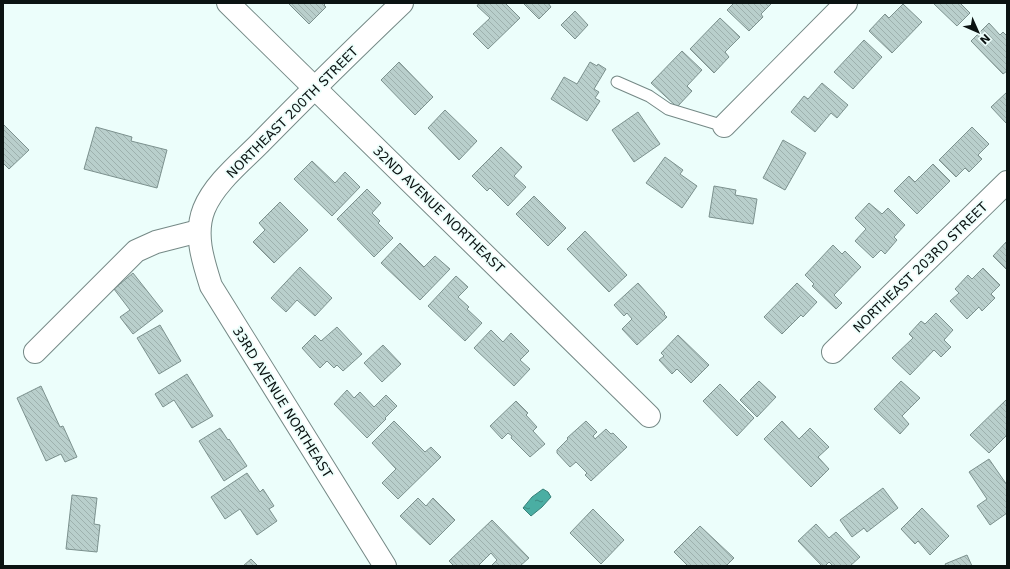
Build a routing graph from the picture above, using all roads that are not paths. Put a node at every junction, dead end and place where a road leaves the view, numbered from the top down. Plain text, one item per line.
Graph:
1 (228, 3) edge
2 (402, 3) edge
3 (846, 3) edge
4 (617, 82) dead end
5 (314, 88) junction
6 (724, 126) joint
7 (1007, 182) edge
8 (199, 231) junction
9 (35, 352) dead end
10 (833, 352) dead end
11 (649, 416) dead end
12 (385, 566) edge

1 - 5 street, 32ND AVENUE NORTHEAST
2 - 5 street, NORTHEAST 200TH STREET
3 - 6 street
4 - 6 lane
5 - 8 street, NORTHEAST 200TH STREET
5 - 11 street, 32ND AVENUE NORTHEAST
7 - 10 street, NORTHEAST 203RD STREET
8 - 9 street
8 - 12 street, 33RD AVENUE NORTHEAST

